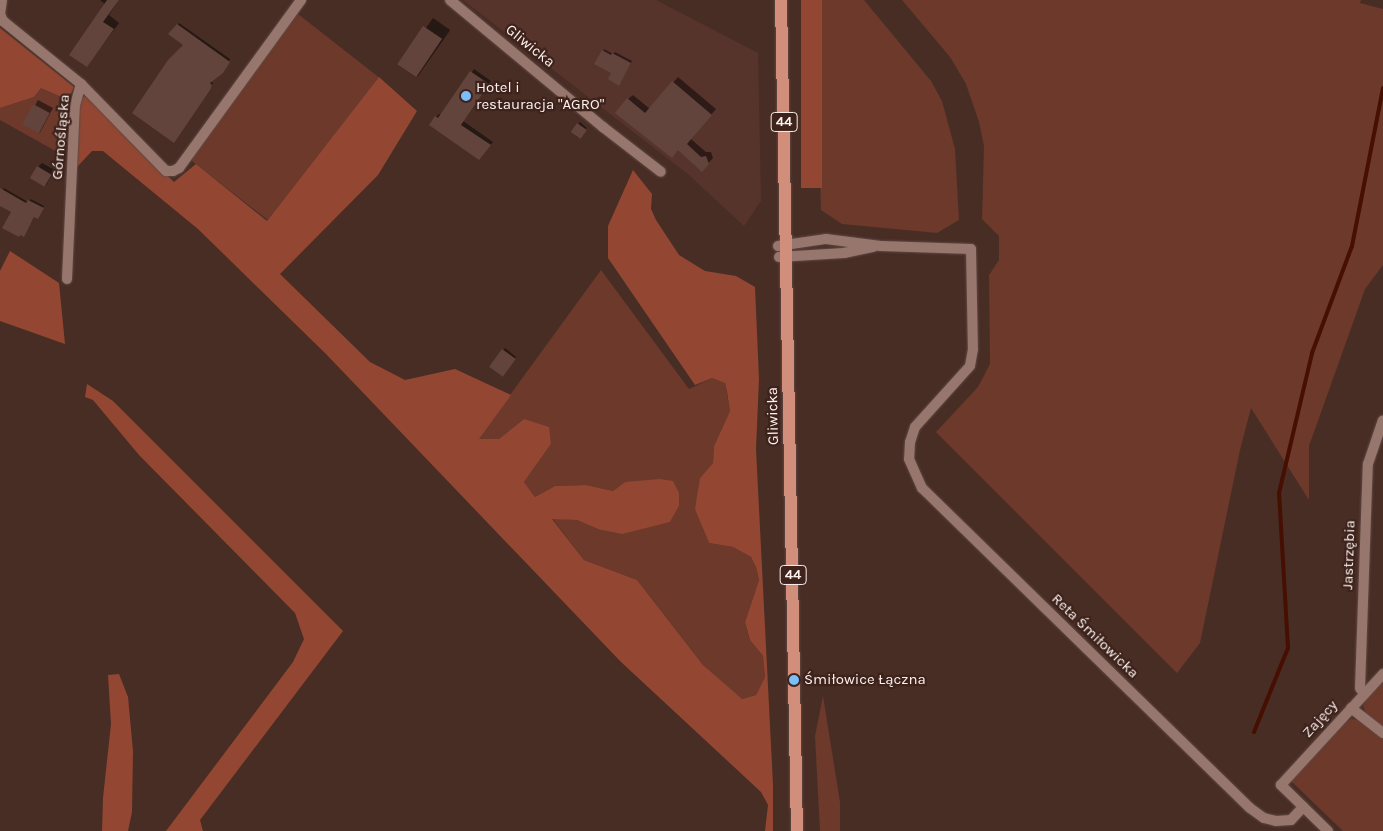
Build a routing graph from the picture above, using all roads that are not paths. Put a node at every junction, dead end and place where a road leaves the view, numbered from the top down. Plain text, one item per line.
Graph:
1 (2, 0) edge
2 (301, 0) edge
3 (450, 0) edge
4 (781, 0) edge
5 (0, 4) edge
6 (81, 84) junction
7 (661, 172) dead end
8 (881, 246) junction
9 (782, 251) junction
10 (67, 279) dead end
11 (1383, 420) edge
12 (1383, 674) edge
13 (1364, 693) junction
14 (1351, 708) junction
15 (1383, 733) edge
16 (1303, 807) junction
17 (797, 831) edge
18 (1328, 831) edge

1 - 5 street, Górnośląska
2 - 6 street
3 - 7 street, Gliwicka
4 - 9 main road, Gliwicka / 44
5 - 6 street, Górnośląska
6 - 10 street, Górnośląska
8 - 9 street
8 - 9 street
8 - 16 street, Reta Śmiłowicka
9 - 17 main road, Gliwicka / 44
11 - 13 street, Jastrzębia
12 - 13 street, Zajęcy
13 - 14 street, Zajęcy
14 - 15 street
14 - 16 street, Zajęcy
16 - 18 street

